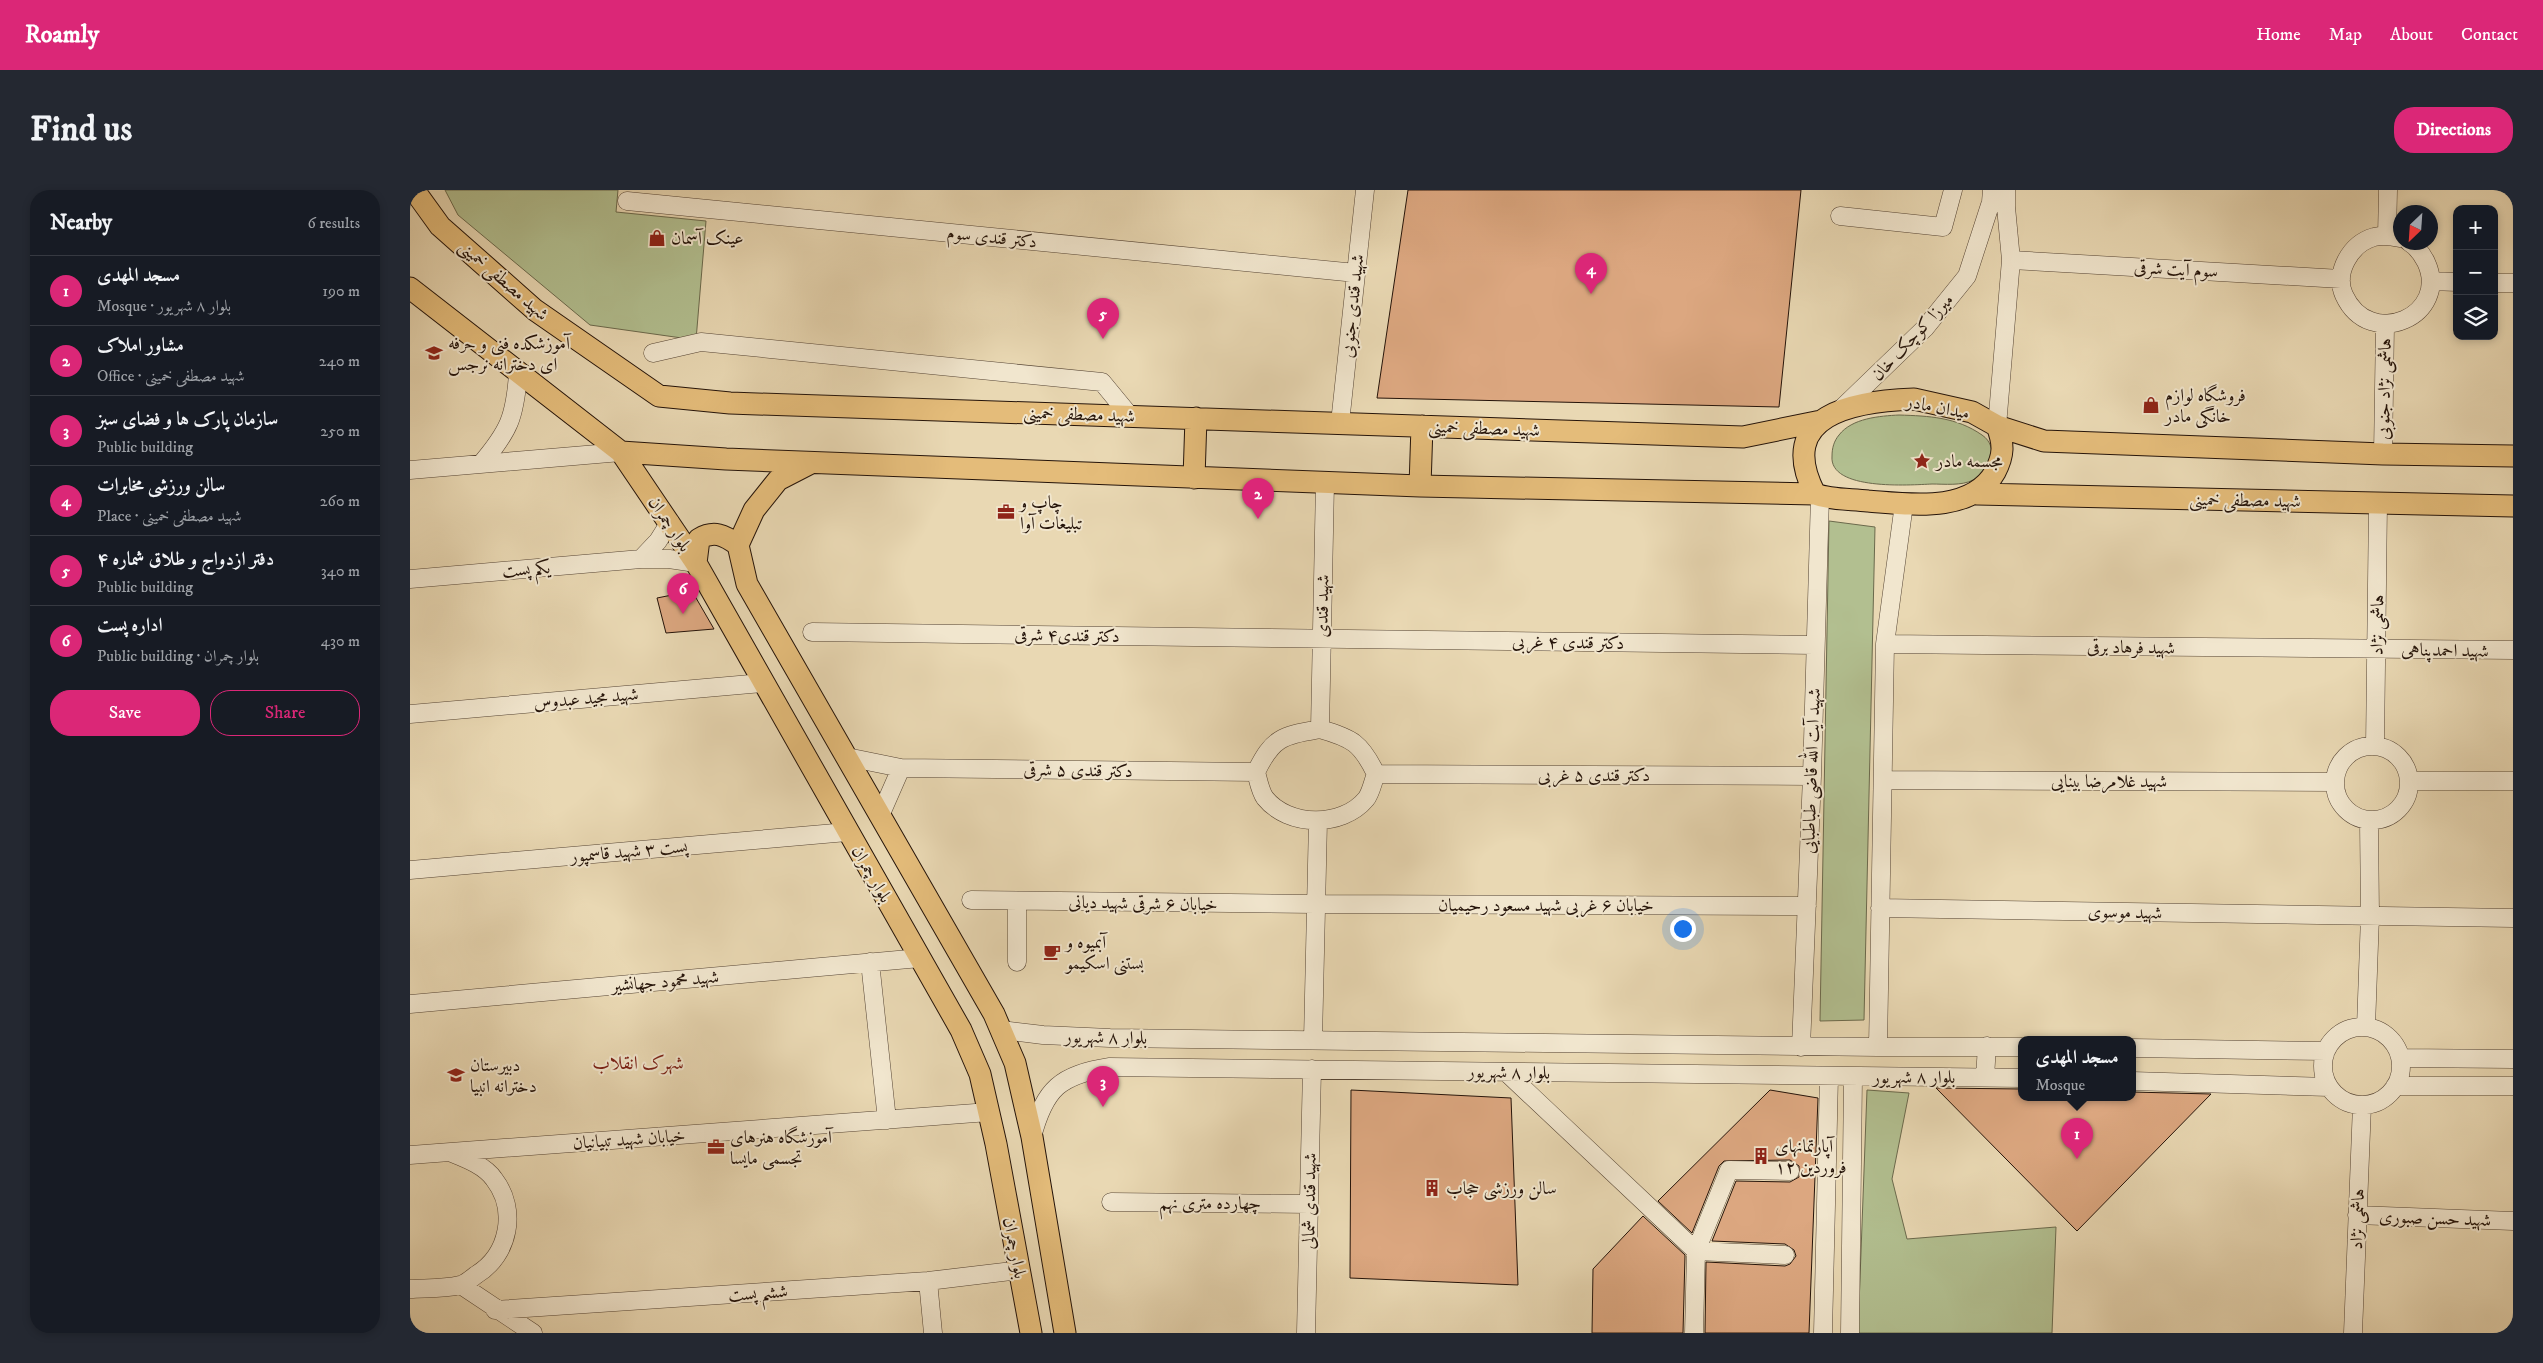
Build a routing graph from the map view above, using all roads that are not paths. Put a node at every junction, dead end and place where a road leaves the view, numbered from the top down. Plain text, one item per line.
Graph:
1 (414, 190) edge
2 (1365, 190) edge
3 (1952, 190) edge
4 (2006, 190) edge
5 (2388, 190) edge
6 (1992, 196) edge
7 (627, 201) dead end
8 (1840, 216) dead end
9 (2393, 229) edge
10 (2393, 237) edge
11 (2418, 250) edge
12 (2011, 260) junction
13 (1356, 273) junction
14 (2341, 279) junction
15 (2431, 281) junction
16 (2453, 282) edge
17 (2498, 283) edge
18 (2513, 283) edge
19 (410, 288) edge
20 (2385, 325) junction
21 (653, 353) dead end
22 (518, 374) junction
23 (1842, 408) junction
24 (1130, 416) junction
25 (1196, 418) junction
26 (1821, 421) junction
27 (1340, 423) junction
28 (1422, 426) junction
29 (1997, 426) junction
30 (621, 452) junction
31 (2382, 454) junction
32 (2513, 456) edge
33 (812, 463) junction
34 (481, 464) junction
35 (410, 470) edge
36 (1194, 478) junction
37 (1325, 483) junction
38 (1420, 486) junction
39 (1977, 494) junction
40 (1818, 495) junction
41 (1904, 504) junction
42 (2378, 504) junction
43 (2513, 506) edge
44 (670, 522) junction
45 (738, 545) junction
46 (641, 559) junction
47 (696, 563) junction
48 (410, 579) edge
49 (812, 632) dead end
50 (1322, 638) junction
51 (1886, 644) junction
52 (1814, 645) junction
53 (2377, 649) junction
54 (2513, 650) edge
55 (762, 683) junction
56 (410, 714) edge
57 (1320, 730) junction
58 (2375, 746) junction
59 (847, 757) junction
60 (901, 768) junction
61 (1256, 772) junction
62 (1376, 774) junction
63 (1812, 776) junction
64 (1883, 780) junction
65 (2410, 781) junction
66 (2513, 781) edge
67 (2334, 782) junction
68 (880, 816) junction
69 (1318, 821) junction
70 (2369, 821) junction
71 (848, 832) junction
72 (410, 870) edge
73 (970, 900) dead end
74 (1017, 901) junction
75 (1315, 904) junction
76 (1806, 906) junction
77 (1880, 908) junction
78 (2370, 916) junction
79 (2513, 918) edge
80 (920, 958) junction
81 (870, 962) junction
82 (1017, 962) dead end
83 (410, 1004) edge
84 (1802, 1027) junction
85 (2366, 1027) junction
86 (1001, 1030) junction
87 (1216, 1039) junction
88 (1878, 1039) junction
89 (1313, 1040) junction
90 (1613, 1044) junction
91 (1987, 1046) junction
92 (1801, 1047) junction
93 (2018, 1047) edge
94 (2136, 1048) edge
95 (2326, 1051) junction
96 (2400, 1058) junction
97 (2513, 1058) edge
98 (1215, 1068) junction
99 (1312, 1070) junction
100 (1506, 1072) junction
101 (1613, 1074) junction
102 (1829, 1076) junction
103 (1853, 1076) junction
104 (1985, 1077) junction
105 (2018, 1078) edge
106 (2136, 1081) edge
107 (2395, 1086) junction
108 (2513, 1086) edge
109 (2329, 1087) junction
110 (2362, 1105) junction
111 (989, 1112) junction
112 (887, 1120) junction
113 (1032, 1137) junction
114 (450, 1152) junction
115 (410, 1155) edge
116 (1790, 1171) dead end
117 (1111, 1202) dead end
118 (1309, 1204) junction
119 (2357, 1216) junction
120 (2513, 1221) edge
121 (1696, 1251) junction
122 (1786, 1255) dead end
123 (1020, 1270) junction
124 (928, 1281) junction
125 (461, 1285) junction
126 (410, 1289) edge
127 (495, 1310) junction
128 (533, 1333) edge
129 (933, 1333) edge
130 (1031, 1333) edge
131 (1065, 1333) edge
132 (1306, 1333) edge
133 (1694, 1333) edge
134 (1823, 1333) edge
135 (1850, 1333) edge
136 (2353, 1333) edge

1 - 24 main road, شهید مصطفی خمینی
2 - 13 street, شهید قندی جنوبی
3 - 8 street
4 - 12 street
5 - 9 street
6 - 23 street, میرزا کوچک خان
7 - 13 street, دکتر قندی سوم
10 - 14 street
11 - 15 street
12 - 14 street, سوم آیت شرقی
12 - 29 street
13 - 27 street, شهید قندی جنوبی
14 - 20 street
15 - 16 street
15 - 20 street
17 - 18 street
19 - 22 main road
20 - 31 street, هاشمی نژاد جنوبی
21 - 24 street
22 - 30 main road
22 - 34 street
23 - 26 main road, میدان مادر
23 - 29 main road, میدان مادر
24 - 25 main road, شهید مصطفی خمینی
25 - 27 main road, شهید مصطفی خمینی
25 - 36 main road
26 - 28 main road, شهید مصطفی خمینی
26 - 40 main road, میدان مادر
27 - 28 main road, شهید مصطفی خمینی
28 - 38 main road
29 - 31 main road
29 - 39 main road
30 - 33 main road
30 - 34 street
30 - 44 main road, بلوار چمران
31 - 32 main road
33 - 36 main road
33 - 45 main road
34 - 35 street
36 - 37 main road
37 - 38 main road
37 - 50 street, شهید قندی
38 - 40 main road
39 - 41 main road
39 - 42 main road, شهید مصطفی خمینی
40 - 41 main road
40 - 52 street, شهید آیت الله قاضی طباطبایی
41 - 51 street
42 - 43 main road, شهید مصطفی خمینی
42 - 53 street, هاشمی نژاد
44 - 46 street
44 - 47 main road, بلوار چمران
45 - 47 main road
45 - 59 main road, بلوار چمران
46 - 47 street, یکم پست
46 - 48 street, یکم پست
47 - 55 main road, بلوار چمران
49 - 50 street, دکتر قندی۴ شرقی
50 - 52 street, دکتر قندی ۴ غربی
50 - 57 street, شهید قندی
51 - 53 street, شهید فرهاد برقی
51 - 64 street
52 - 63 street, شهید آیت الله قاضی طباطبایی
53 - 54 street, شهید احمدپناهی
53 - 58 street, هاشمی نژاد
55 - 56 street, شهید مجید عبدوس
55 - 71 main road, بلوار چمران
57 - 61 street
57 - 62 street
58 - 65 street
58 - 67 street
59 - 60 street, دکتر قندی ۵ شرقی
59 - 68 main road, بلوار چمران
60 - 61 street, دکتر قندی ۵ شرقی
60 - 68 street
61 - 69 street
62 - 63 street, دکتر قندی ۵ غربی
62 - 69 street
63 - 76 street, شهید آیت الله قاضی طباطبایی
64 - 67 street, شهید غلامرضا بینایی
64 - 77 street
65 - 66 street
65 - 70 street
67 - 70 street
68 - 86 main road, بلوار چمران
69 - 75 street
70 - 78 street
71 - 72 street, پست ۳ شهید قاسمپور
71 - 80 main road, بلوار چمران
73 - 74 street, خیابان ۶ شرقی شهید دیانی
74 - 75 street, خیابان ۶ شرقی شهید دیانی
74 - 82 street
75 - 76 street, خیابان ۶ غربی شهید مسعود رحیمیان
75 - 89 street
76 - 84 street, شهید آیت الله قاضی طباطبایی
77 - 78 street, شهید موسوی
77 - 88 street
78 - 79 street, شهید موسوی
78 - 85 street
80 - 81 street, شهید محمود جهانشیر
80 - 111 main road, بلوار چمران
81 - 83 street, شهید محمود جهانشیر
81 - 112 street
84 - 88 street
84 - 92 street, شهید آیت الله قاضی طباطبایی
85 - 95 street
85 - 96 street
86 - 87 street, بلوار ۸ شهریور
86 - 113 main road, بلوار چمران
87 - 89 street, بلوار ۸ شهریور
87 - 98 street
88 - 91 street, بلوار ۸ شهریور
88 - 92 street, بلوار ۸ شهریور
89 - 90 street, بلوار ۸ شهریور
90 - 92 street, بلوار ۸ شهریور
90 - 101 street
91 - 93 street, بلوار ۸ شهریور
91 - 104 street
94 - 95 street
95 - 109 street
96 - 97 street
96 - 107 street
98 - 99 street, بلوار ۸ شهریور
98 - 113 street, بلوار ۸ شهریور
99 - 100 street, بلوار ۸ شهریور
99 - 118 street, شهید قندی شمالی
100 - 101 street, بلوار ۸ شهریور
100 - 121 street
101 - 102 street, بلوار ۸ شهریور
102 - 103 street, بلوار ۸ شهریور
102 - 134 street
103 - 104 street, بلوار ۸ شهریور
103 - 135 street
104 - 105 street, بلوار ۸ شهریور
106 - 109 street
107 - 108 street
107 - 110 street
109 - 110 street
110 - 119 street, هاشمی نژاد
111 - 112 street, خیابان شهید تبیانیان
111 - 123 main road, بلوار چمران
112 - 114 street, خیابان شهید تبیانیان
113 - 131 main road, بلوار چمران
114 - 115 street, خیابان شهید تبیانیان
114 - 125 street
116 - 121 street
117 - 118 street, چهارده متری نهم
118 - 132 street, شهید قندی شمالی
119 - 120 street, شهید حسن صبوری
119 - 136 street, هاشمی نژاد
121 - 122 street
121 - 133 street
123 - 124 street, ششم پست
123 - 130 main road, بلوار چمران
124 - 127 street, ششم پست
124 - 129 street
125 - 126 street
125 - 127 street
127 - 128 street

